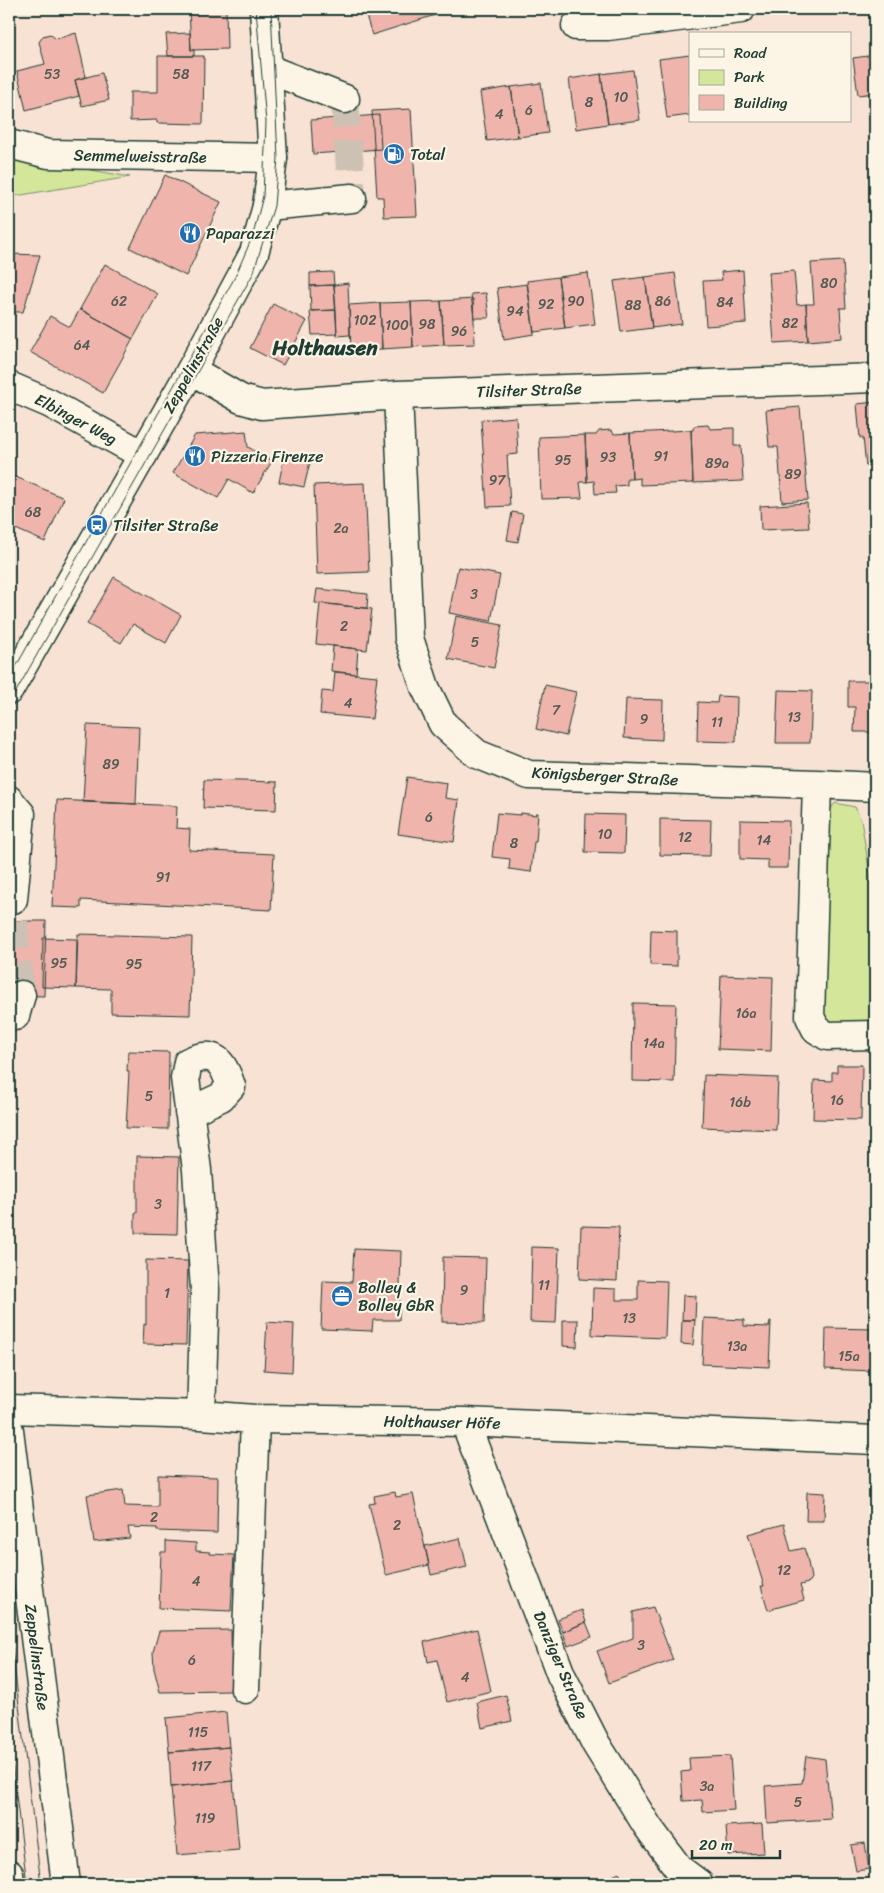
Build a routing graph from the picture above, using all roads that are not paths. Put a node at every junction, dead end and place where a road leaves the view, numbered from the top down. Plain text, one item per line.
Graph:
1 (264, 9) edge
2 (742, 9) edge
3 (576, 26) dead end
4 (268, 69) junction
5 (345, 99) dead end
6 (9, 144) edge
7 (272, 158) junction
8 (352, 198) dead end
9 (268, 206) junction
10 (191, 370) junction
11 (875, 378) edge
12 (9, 386) edge
13 (398, 395) junction
14 (142, 454) junction
15 (9, 690) edge
16 (817, 784) junction
17 (875, 787) edge
18 (9, 800) edge
19 (12, 906) edge
20 (875, 1034) edge
21 (189, 1112) dead end
22 (9, 1409) edge
23 (201, 1415) junction
24 (255, 1419) junction
25 (465, 1422) junction
26 (9, 1430) edge
27 (875, 1440) edge
28 (245, 1690) dead end
29 (9, 1874) edge
30 (10, 1884) edge
31 (66, 1884) edge
32 (699, 1884) edge

1 - 4 street, Zeppelinstraße
2 - 3 street
4 - 5 street
4 - 7 street, Zeppelinstraße
6 - 7 street, Semmelweisstraße
7 - 9 street, Zeppelinstraße
8 - 9 street
9 - 10 street, Zeppelinstraße
10 - 13 street, Tilsiter Straße
10 - 14 street, Zeppelinstraße
11 - 13 street, Tilsiter Straße
12 - 14 street, Elbinger Weg
13 - 16 street, Königsberger Straße
14 - 15 street, Zeppelinstraße
16 - 17 street, Königsberger Straße
16 - 20 street
18 - 19 street
21 - 23 street
22 - 23 street, Holthauser Höfe
23 - 24 street, Holthauser Höfe
24 - 25 street, Holthauser Höfe
24 - 28 street
25 - 27 street, Holthauser Höfe
25 - 32 street, Danziger Straße
26 - 31 street, Zeppelinstraße
29 - 30 street

